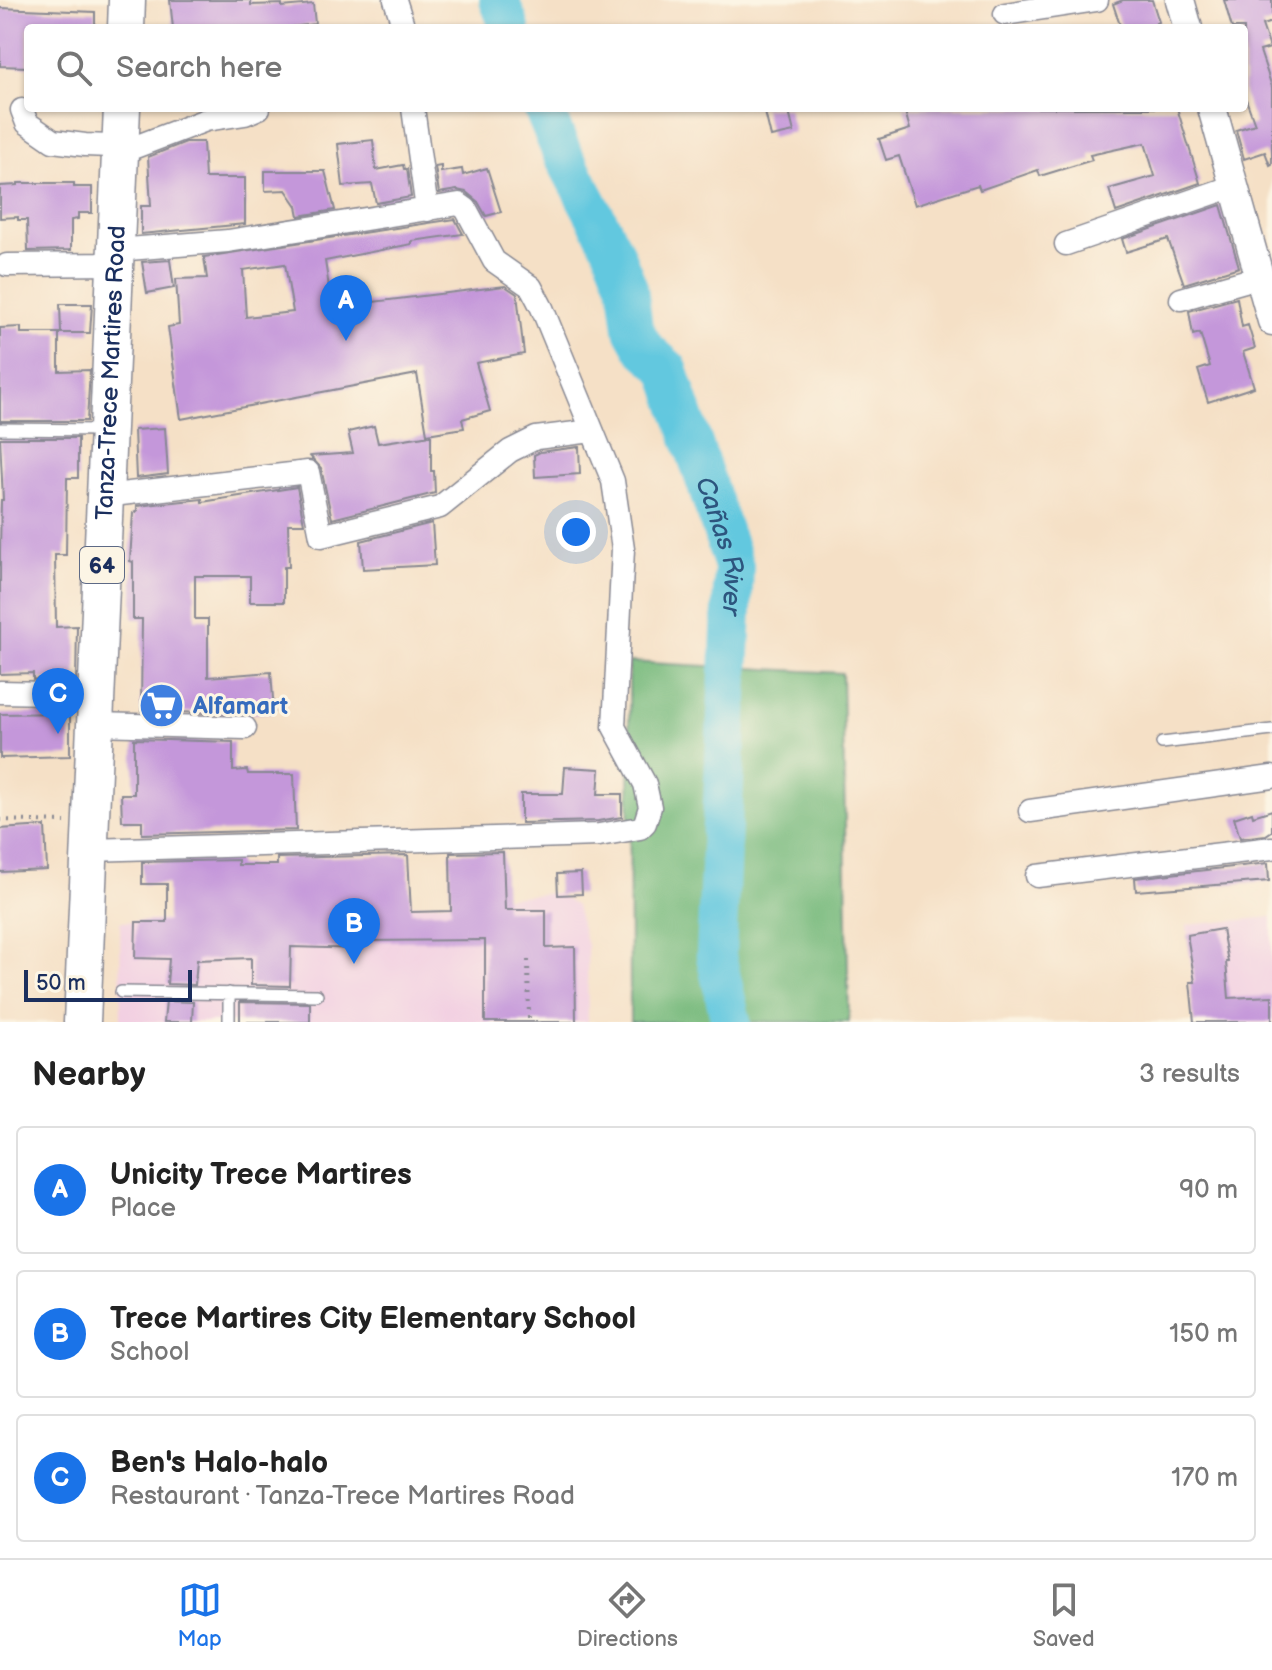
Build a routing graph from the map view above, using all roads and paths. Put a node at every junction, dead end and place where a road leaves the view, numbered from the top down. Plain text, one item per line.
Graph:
1 (127, 0) edge
2 (395, 0) edge
3 (1097, 0) edge
4 (1180, 0) edge
5 (1005, 14) dead end
6 (126, 24) edge
7 (403, 24) edge
8 (1187, 24) edge
9 (22, 110) dead end
10 (122, 112) edge
11 (250, 112) edge
12 (414, 112) edge
13 (1213, 112) edge
14 (120, 147) junction
15 (1234, 186) junction
16 (427, 210) junction
17 (1066, 244) dead end
18 (116, 257) junction
19 (7, 265) dead end
20 (1181, 299) dead end
21 (1267, 300) edge
22 (0, 429) edge
23 (107, 430) junction
24 (592, 431) junction
25 (104, 496) junction
26 (0, 692) edge
27 (96, 709) junction
28 (245, 728) dead end
29 (1272, 730) edge
30 (1162, 743) dead end
31 (1272, 777) edge
32 (1030, 811) dead end
33 (0, 820) edge
34 (90, 836) junction
35 (1272, 848) edge
36 (1037, 876) dead end
37 (528, 960) dead end
38 (121, 992) dead end
39 (229, 993) junction
40 (317, 995) dead end
41 (82, 1022) edge
42 (229, 1022) edge
43 (529, 1022) edge

1 - 6 main road
2 - 7 street
3 - 5 street
4 - 8 street
9 - 14 street
10 - 14 main road, Tanza-Trece Martires Road / 64
11 - 14 street
12 - 16 street
13 - 15 street
14 - 18 main road, Tanza-Trece Martires Road / 64
15 - 17 street
15 - 21 street
16 - 18 street
16 - 24 street
18 - 19 street
18 - 23 main road, Tanza-Trece Martires Road / 64
20 - 21 street
22 - 23 lane
23 - 25 main road, Tanza-Trece Martires Road / 64
24 - 25 street
24 - 34 street
25 - 27 main road, Tanza-Trece Martires Road / 64
26 - 27 street
27 - 28 street
27 - 34 main road, Tanza-Trece Martires Road / 64
29 - 30 lane
31 - 32 street
33 - 34 path
34 - 41 main road, Tanza-Trece Martires Road / 64
35 - 36 street
37 - 43 path
38 - 39 lane
39 - 40 lane
39 - 42 lane

